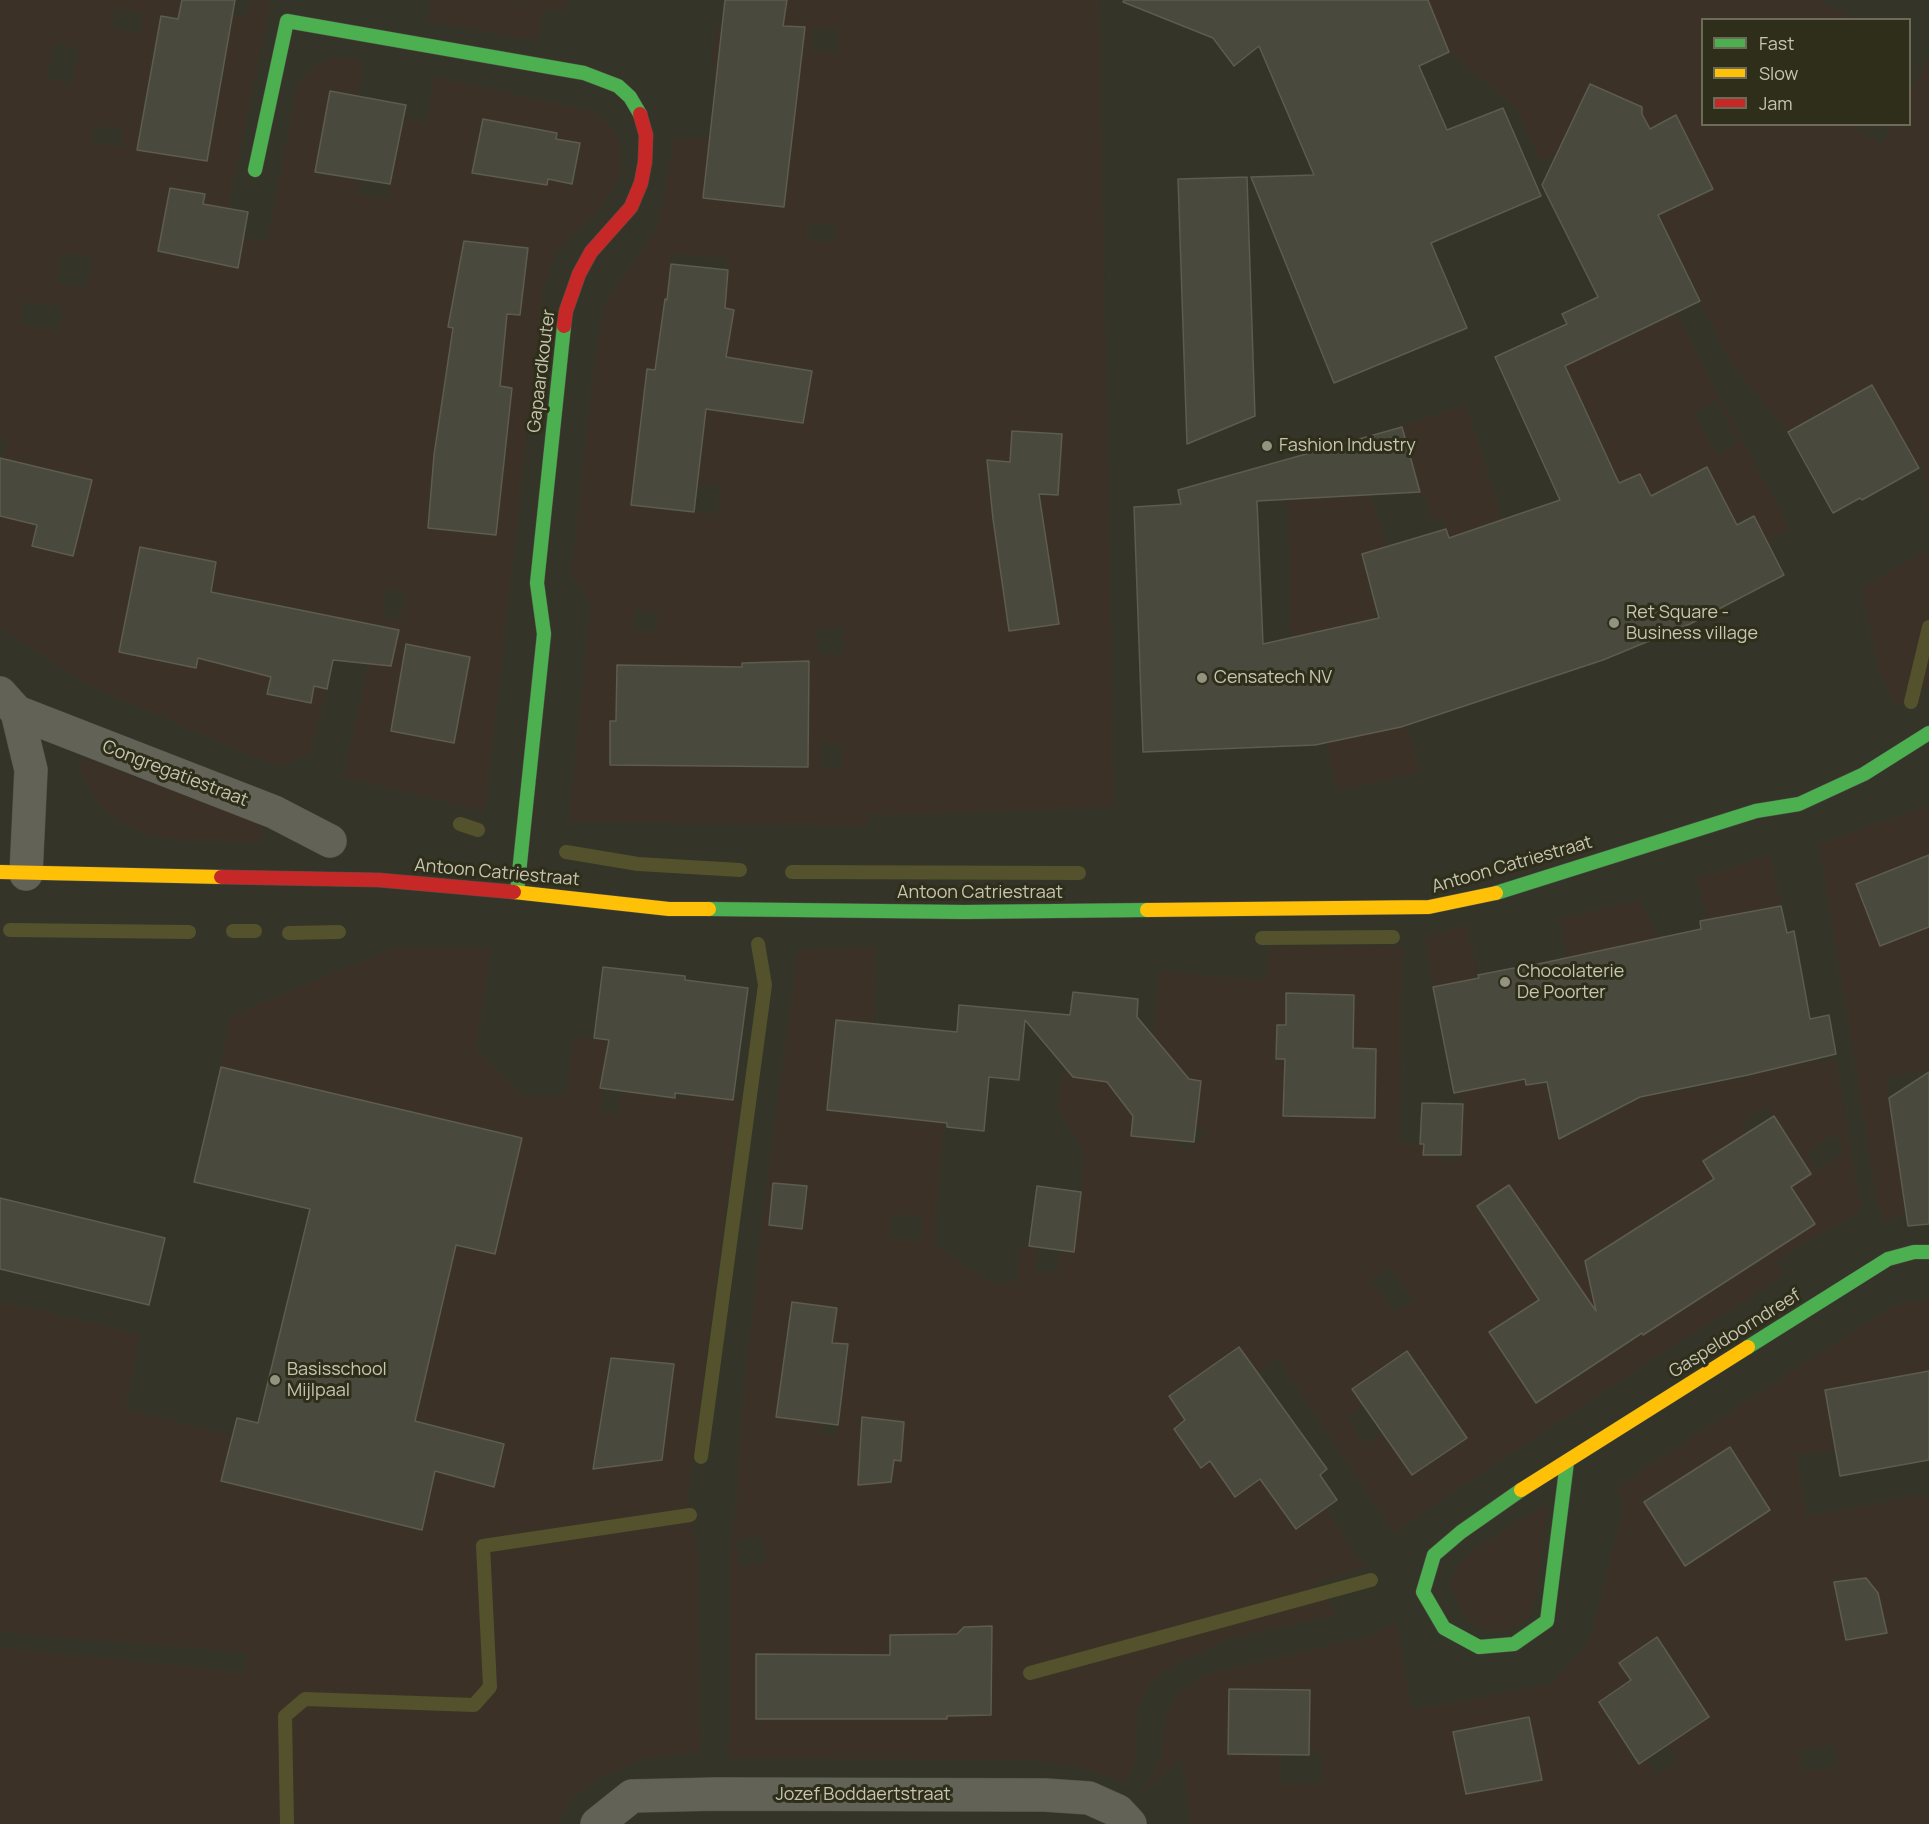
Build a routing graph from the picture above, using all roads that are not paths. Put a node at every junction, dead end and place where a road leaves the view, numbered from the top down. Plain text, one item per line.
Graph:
1 (255, 170) dead end
2 (8, 703) edge
3 (1929, 733) edge
4 (330, 841) dead end
5 (13, 873) edge
6 (517, 892) junction
7 (1929, 1252) edge
8 (1567, 1462) junction
9 (597, 1824) edge
10 (1130, 1824) edge

1 - 6 street, Gapaardkouter
2 - 4 street, Congregatiestraat
2 - 5 street, Congregatiestraat
3 - 6 street, Antoon Catriestraat
5 - 6 street, Antoon Catriestraat
7 - 8 street, Gaspeldoorndreef
8 - 8 street, Gaspeldoorndreef
9 - 10 street, Jozef Boddaertstraat

